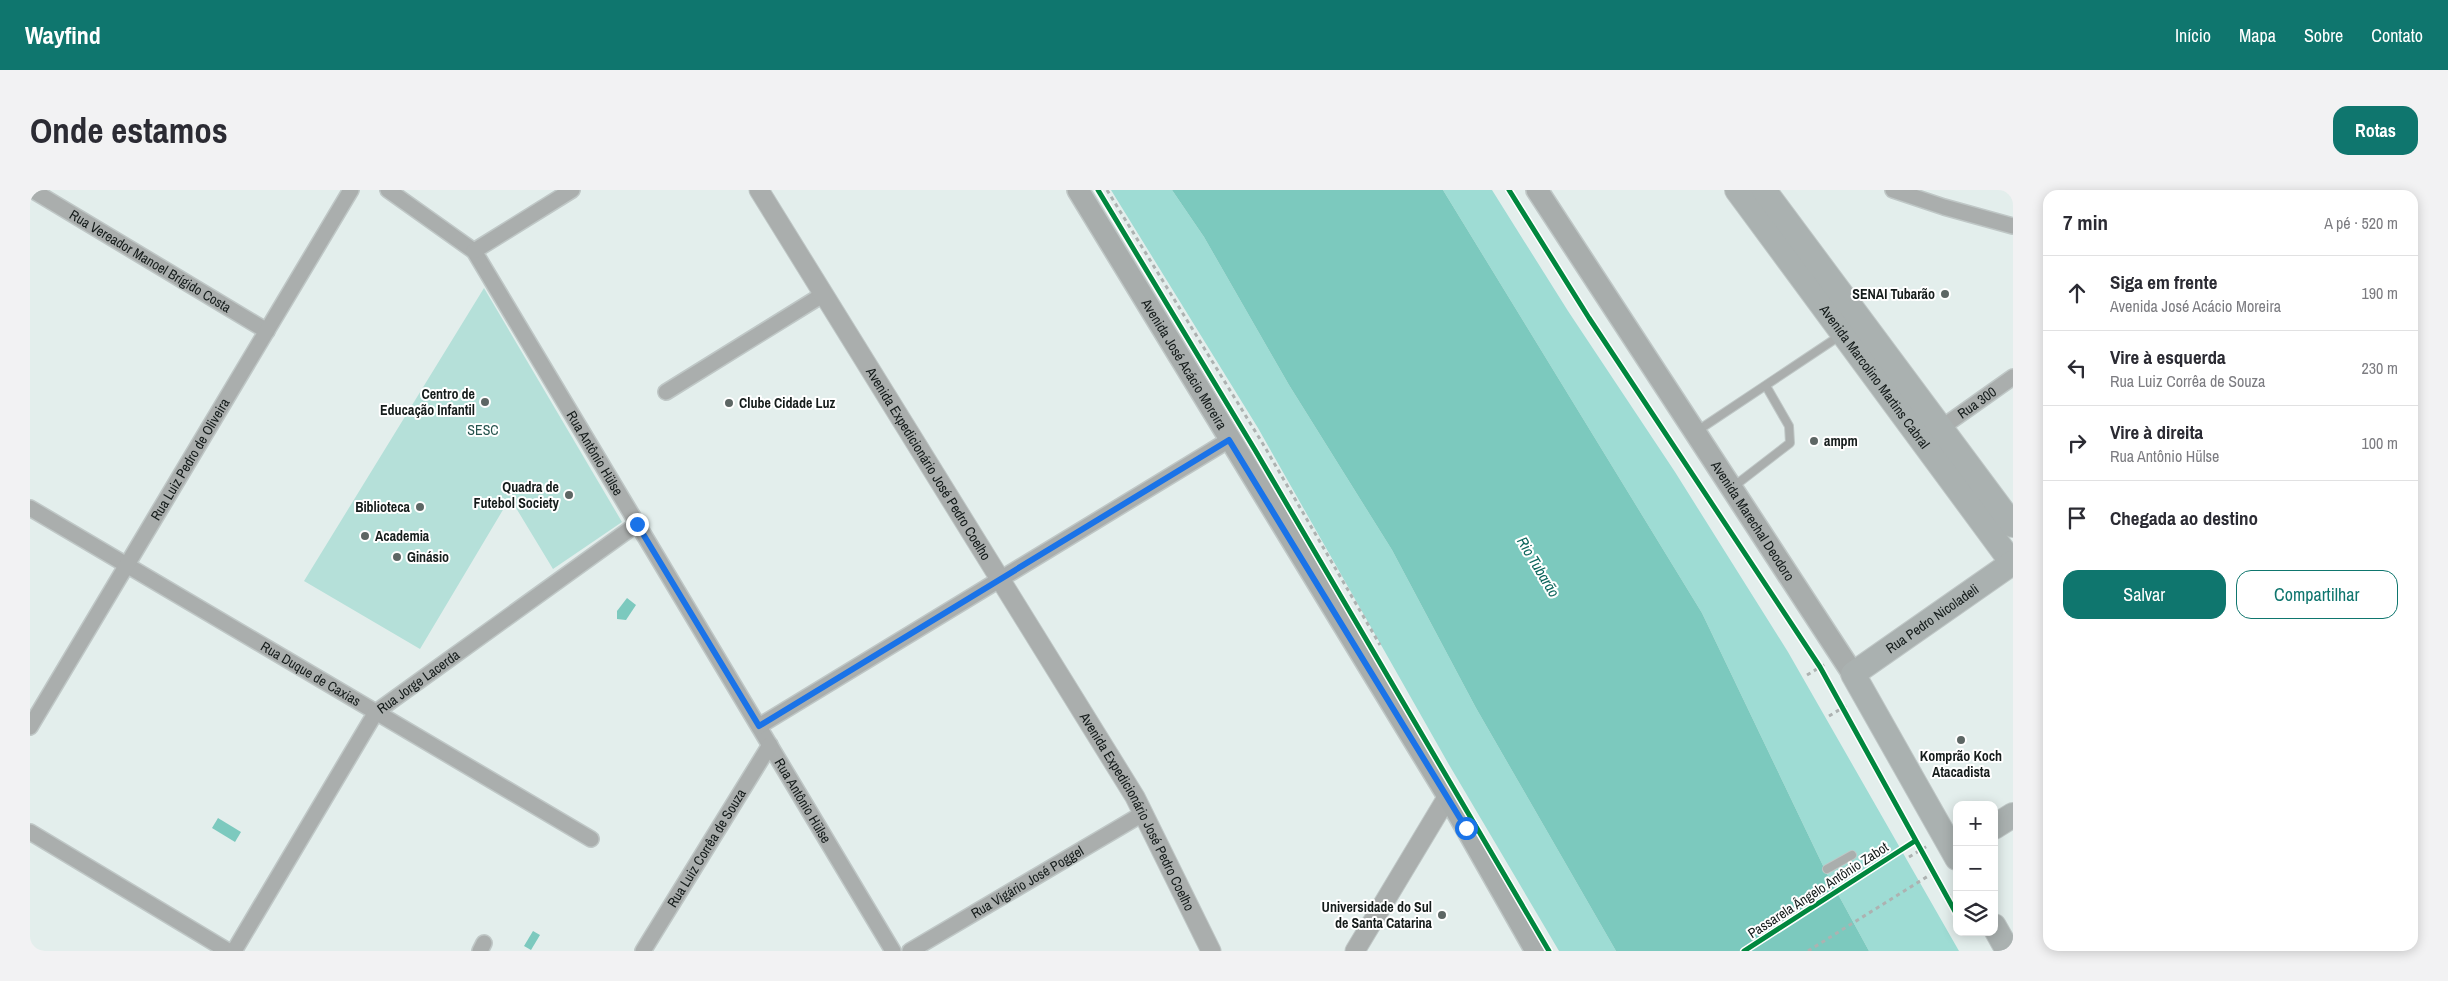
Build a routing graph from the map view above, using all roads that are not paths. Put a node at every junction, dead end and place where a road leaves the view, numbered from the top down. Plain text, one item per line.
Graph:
1 (351, 190) edge
2 (388, 190) edge
3 (572, 190) edge
4 (759, 190) edge
5 (1078, 190) edge
6 (1538, 190) edge
7 (1737, 190) edge
8 (1764, 190) edge
9 (1893, 190) edge
10 (33, 192) edge
11 (2013, 226) edge
12 (474, 251) junction
13 (824, 294) junction
14 (267, 331) junction
15 (1843, 334) junction
16 (2013, 377) edge
17 (1766, 386) junction
18 (666, 392) dead end
19 (1941, 428) junction
20 (1695, 432) junction
21 (1229, 440) junction
22 (1731, 488) junction
23 (30, 508) edge
24 (637, 524) junction
25 (2013, 525) edge
26 (2013, 564) edge
27 (127, 565) junction
28 (1001, 580) junction
29 (1853, 674) junction
30 (376, 712) junction
31 (759, 726) junction
32 (30, 727) edge
33 (770, 746) junction
34 (1448, 796) junction
35 (1144, 813) junction
36 (2013, 815) edge
37 (1998, 824) edge
38 (30, 832) edge
39 (591, 839) dead end
40 (1953, 849) edge
41 (1852, 855) dead end
42 (1827, 869) dead end
43 (1998, 933) edge
44 (228, 951) edge
45 (234, 951) edge
46 (643, 951) edge
47 (893, 951) edge
48 (910, 951) edge
49 (1211, 951) edge
50 (1355, 951) edge
51 (1536, 951) edge
52 (2008, 951) edge

1 - 14 street, Rua Luiz Pedro de Oliveira
2 - 12 street, Rua Antônio Hülse
3 - 12 street
4 - 13 street, Avenida Expedicionário José Pedro Coelho
5 - 21 main road, Avenida José Acácio Moreira
6 - 20 main road, Avenida Marechal Deodoro
7 - 15 main road, Avenida Marcolino Martins Cabral
8 - 19 main road, Avenida Marcolino Martins Cabral
9 - 11 street
10 - 14 street, Rua Vereador Manoel Brígido Costa
12 - 24 street, Rua Antônio Hülse
13 - 18 street
13 - 28 street, Avenida Expedicionário José Pedro Coelho
14 - 27 street, Rua Luiz Pedro de Oliveira
15 - 17 lane
15 - 26 main road, Avenida Marcolino Martins Cabral
16 - 19 street, Rua 300
17 - 20 lane
17 - 22 lane
19 - 25 main road, Avenida Marcolino Martins Cabral
20 - 22 main road, Avenida Marechal Deodoro
21 - 28 street
21 - 34 main road, Avenida José Acácio Moreira
22 - 29 main road, Avenida Marechal Deodoro
23 - 27 street, Rua Duque de Caxias
24 - 30 street, Rua Jorge Lacerda
24 - 31 street, Rua Antônio Hülse
26 - 29 main road, Rua Pedro Nicoladeli
27 - 30 street, Rua Duque de Caxias
27 - 32 street, Rua Luiz Pedro de Oliveira
28 - 31 street
28 - 35 street, Avenida Expedicionário José Pedro Coelho
29 - 40 main road, Avenida Marechal Deodoro
30 - 39 street, Rua Duque de Caxias
30 - 45 street, Rua Jorge Lacerda
31 - 33 street, Rua Antônio Hülse
33 - 46 street, Rua Luiz Corrêa de Souza
33 - 47 street, Rua Antônio Hülse
34 - 50 street
34 - 51 main road, Avenida José Acácio Moreira
35 - 48 street, Rua Vigário José Poggel
35 - 49 street, Avenida Expedicionário José Pedro Coelho
36 - 37 main road
38 - 44 street
41 - 42 lane
43 - 52 main road

